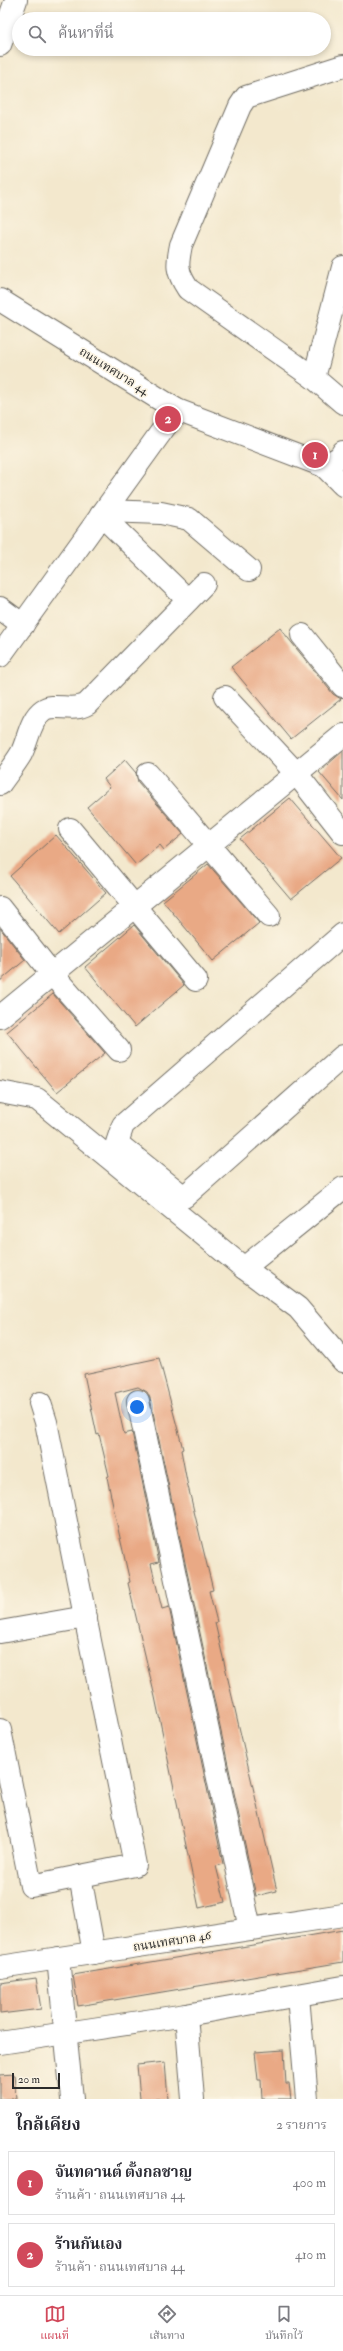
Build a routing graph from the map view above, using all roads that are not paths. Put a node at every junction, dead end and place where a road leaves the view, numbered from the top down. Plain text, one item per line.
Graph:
1 (16, 0) edge
2 (0, 45) edge
3 (343, 66) edge
4 (343, 267) edge
5 (0, 300) edge
6 (314, 378) junction
7 (343, 403) edge
8 (177, 410) junction
9 (343, 452) edge
10 (324, 466) junction
11 (343, 486) edge
12 (103, 513) junction
13 (249, 570) dead end
14 (204, 584) dead end
15 (188, 600) junction
16 (0, 608) edge
17 (23, 625) junction
18 (302, 635) dead end
19 (0, 656) edge
20 (343, 686) edge
21 (225, 697) dead end
22 (343, 735) edge
23 (296, 773) junction
24 (148, 774) dead end
25 (0, 784) edge
26 (70, 829) dead end
27 (343, 833) edge
28 (209, 845) junction
29 (135, 906) junction
30 (0, 908) edge
31 (268, 916) dead end
32 (343, 934) edge
33 (52, 974) junction
34 (196, 980) dead end
35 (0, 1017) edge
36 (119, 1050) dead end
37 (343, 1056) edge
38 (0, 1092) edge
39 (343, 1188) edge
40 (244, 1268) junction
41 (343, 1361) edge
42 (138, 1401) dead end
43 (40, 1403) dead end
44 (86, 1617) junction
45 (0, 1632) edge
46 (0, 1730) edge
47 (80, 1876) junction
48 (343, 1915) edge
49 (250, 1930) junction
50 (94, 1953) junction
51 (58, 1958) junction
52 (0, 1967) edge
53 (343, 1987) edge
54 (298, 1996) junction
55 (186, 2015) junction
56 (67, 2033) junction
57 (0, 2043) edge
58 (72, 2099) edge
59 (193, 2099) edge
60 (307, 2099) edge

1 - 2 street
3 - 6 street
4 - 6 street
5 - 8 street, ถนนเทศบาล 44
6 - 7 street
8 - 10 street, ถนนเทศบาล 44
8 - 12 street
9 - 10 street
10 - 11 street
12 - 13 street
12 - 15 street
12 - 17 street
14 - 15 street
15 - 25 street
16 - 17 street
17 - 19 street
18 - 20 street
21 - 23 street
22 - 23 street
23 - 27 street
23 - 28 street
24 - 28 street
26 - 29 street
28 - 29 street
28 - 31 street
29 - 33 street
29 - 34 street
30 - 33 street
32 - 37 street
33 - 35 street
33 - 36 street
38 - 40 street
39 - 40 street
40 - 41 street
42 - 49 street
43 - 44 street
44 - 45 street
44 - 47 street
46 - 47 street
47 - 50 street
48 - 49 street, ถนนเทศบาล 46
49 - 50 street, ถนนเทศบาล 46
50 - 51 street, ถนนเทศบาล 46
51 - 52 street, ถนนเทศบาล 46
51 - 56 street
53 - 54 street
54 - 55 street
54 - 60 street
55 - 56 street
55 - 59 street
56 - 57 street
56 - 58 street

